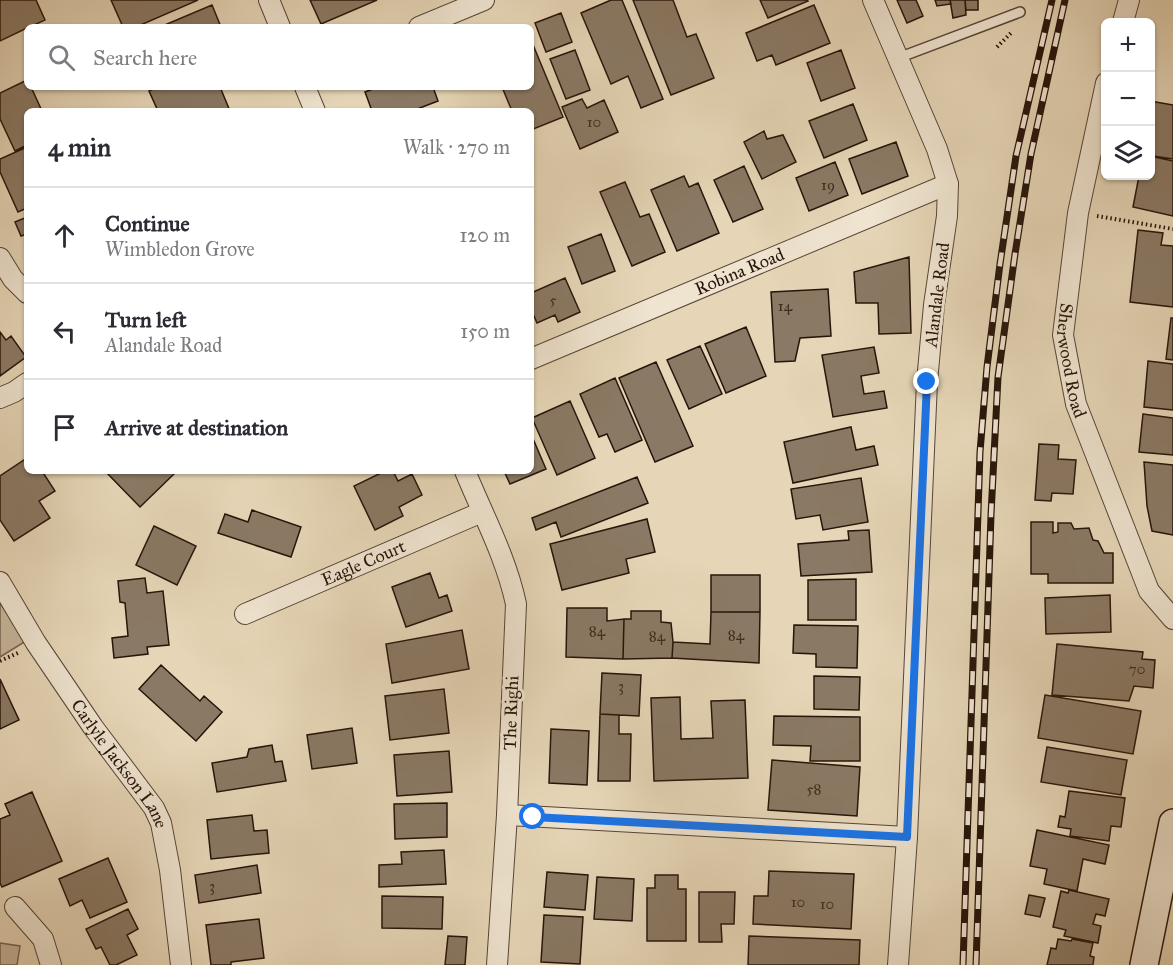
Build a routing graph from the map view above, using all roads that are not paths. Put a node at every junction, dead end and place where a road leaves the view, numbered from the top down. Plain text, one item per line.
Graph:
1 (269, 0) edge
2 (484, 0) edge
3 (873, 0) edge
4 (1129, 0) edge
5 (1020, 12) dead end
6 (1123, 18) edge
7 (279, 24) edge
8 (426, 24) edge
9 (898, 58) junction
10 (306, 90) edge
11 (1101, 106) edge
12 (314, 108) edge
13 (948, 184) junction
14 (0, 258) edge
15 (24, 290) edge
16 (534, 358) edge
17 (24, 385) edge
18 (0, 398) edge
19 (466, 474) edge
20 (482, 512) junction
21 (0, 582) edge
22 (245, 614) dead end
23 (1173, 619) edge
24 (507, 815) junction
25 (1173, 823) edge
26 (907, 837) junction
27 (15, 907) dead end
28 (51, 965) edge
29 (181, 965) edge
30 (497, 965) edge
31 (898, 965) edge
32 (1144, 965) edge

1 - 7 street
2 - 8 street
3 - 9 street, Alandale Road
4 - 6 street
5 - 9 lane
9 - 13 street, Alandale Road
10 - 12 street
11 - 23 street, Sherwood Road
13 - 16 street, Robina Road
13 - 26 street, Alandale Road
14 - 15 street
17 - 18 street
19 - 20 street, The Righi
20 - 22 street, Eagle Court
20 - 24 street, The Righi
21 - 29 street, Carlyle Jackson Lane
24 - 26 street
24 - 30 street, The Righi
25 - 32 street
26 - 31 street, Alandale Road
27 - 28 street

